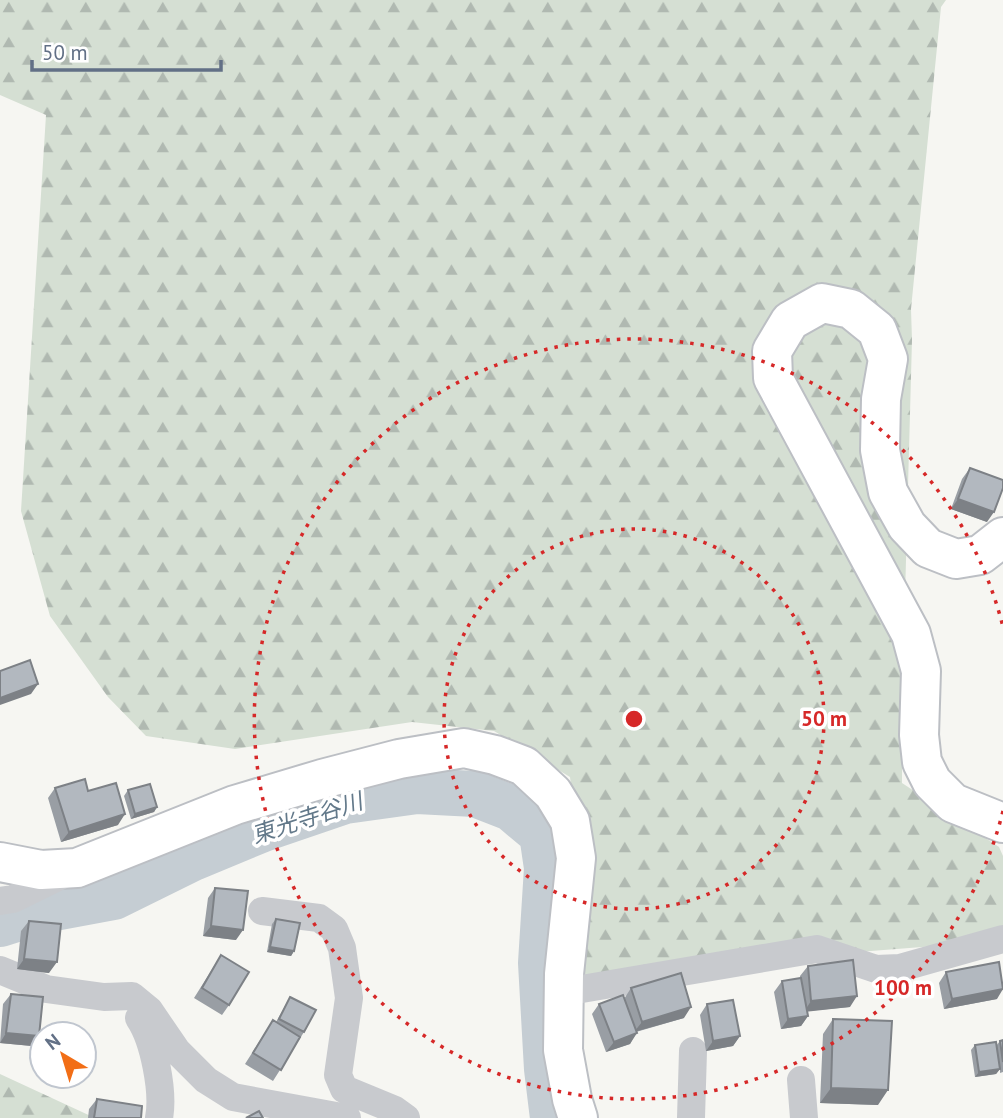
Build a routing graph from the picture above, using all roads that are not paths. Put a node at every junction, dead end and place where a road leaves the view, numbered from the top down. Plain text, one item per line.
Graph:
1 (1003, 537) edge
2 (1003, 823) edge
3 (0, 862) edge
4 (77, 868) junction
5 (0, 901) edge
6 (262, 911) dead end
7 (1003, 939) edge
8 (0, 970) edge
9 (564, 992) junction
10 (104, 997) junction
11 (693, 1051) dead end
12 (801, 1080) dead end
13 (159, 1118) edge
14 (347, 1118) edge
15 (407, 1118) edge
16 (578, 1118) edge
17 (691, 1118) edge
18 (804, 1118) edge

1 - 2 street
3 - 4 street
4 - 5 street
4 - 9 street
6 - 15 street
7 - 9 street
8 - 10 street
9 - 16 street
10 - 13 street
10 - 14 street
11 - 17 street
12 - 18 street

